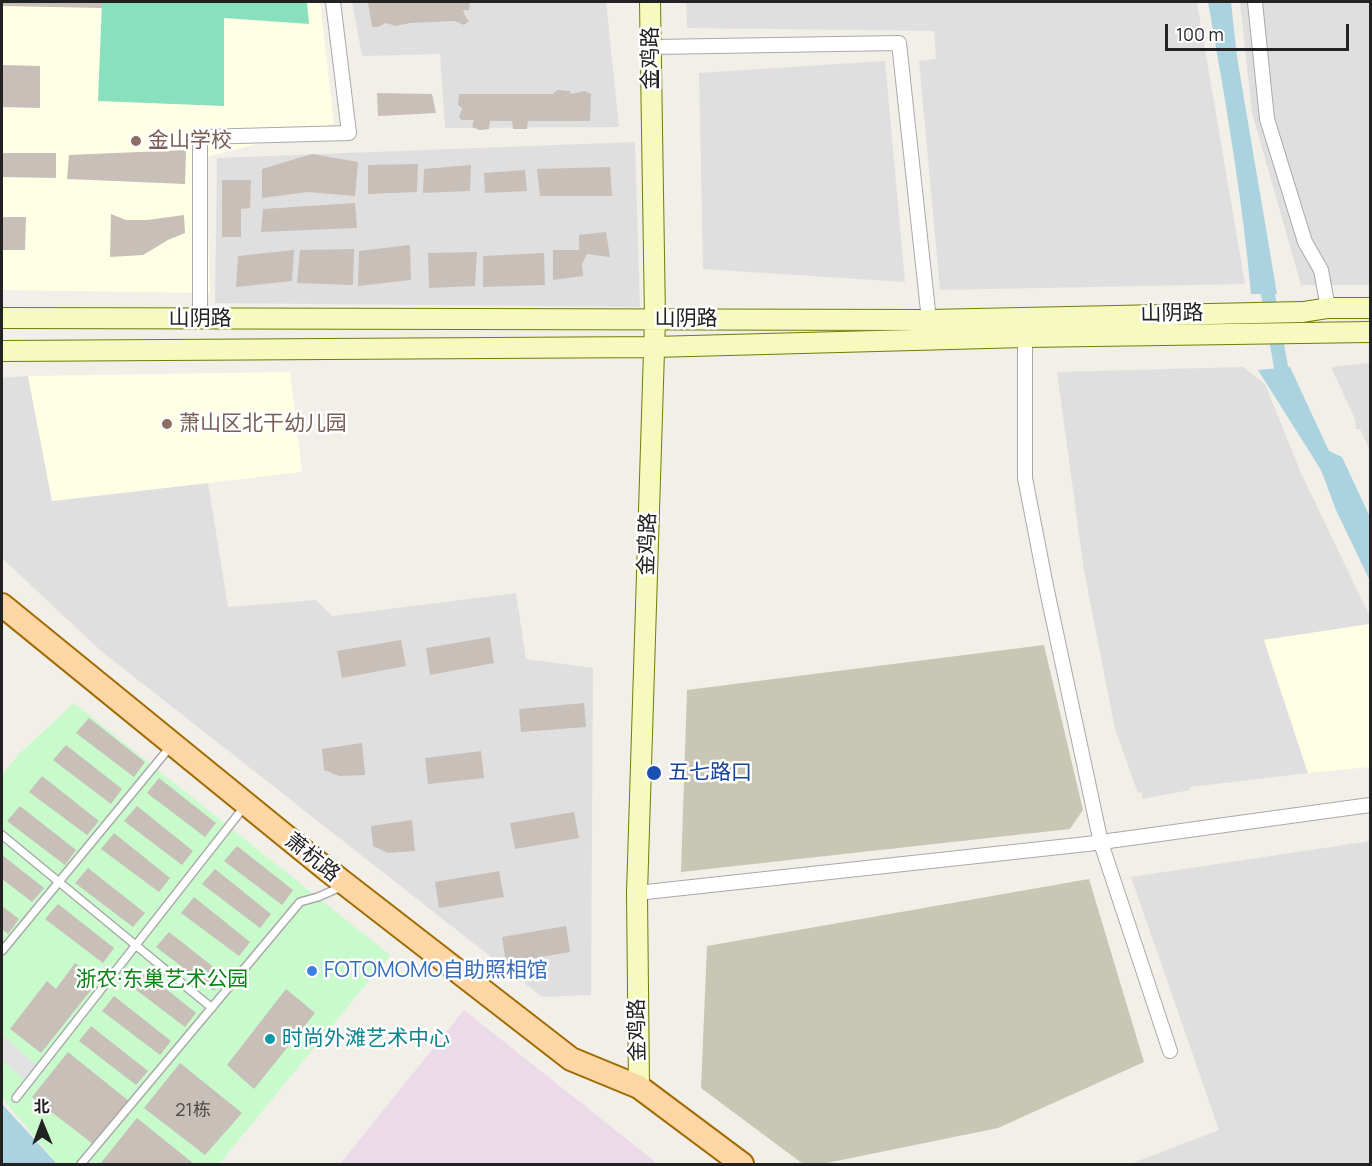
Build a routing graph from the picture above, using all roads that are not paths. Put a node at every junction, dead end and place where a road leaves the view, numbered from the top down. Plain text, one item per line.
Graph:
1 (333, 2) edge
2 (650, 2) edge
3 (1256, 2) edge
4 (652, 47) junction
5 (1328, 308) junction
6 (1371, 308) edge
7 (2, 318) edge
8 (200, 319) junction
9 (655, 319) junction
10 (929, 320) junction
11 (1371, 332) edge
12 (1025, 337) junction
13 (654, 347) junction
14 (2, 351) edge
15 (2, 605) edge
16 (172, 744) junction
17 (246, 804) junction
18 (1371, 805) edge
19 (2, 835) edge
20 (1101, 843) junction
21 (58, 882) junction
22 (346, 885) junction
23 (637, 893) junction
24 (135, 946) junction
25 (2, 951) edge
26 (212, 1008) junction
27 (1170, 1051) dead end
28 (639, 1087) junction
29 (16, 1098) dead end
30 (81, 1164) edge
31 (720, 1164) edge
32 (742, 1164) edge

1 - 8 street
2 - 4 main road, 金鸡路
3 - 5 street
4 - 9 main road, 金鸡路
4 - 10 street
5 - 6 main road, 山阴路
5 - 10 main road, 山阴路
7 - 8 main road, 山阴路
8 - 9 main road, 山阴路
9 - 10 main road, 山阴路
9 - 13 main road, 金鸡路
11 - 12 main road, 山阴路
12 - 13 main road, 山阴路
12 - 20 street
13 - 14 main road, 山阴路
13 - 23 main road, 金鸡路
15 - 16 main road, 萧杭路
16 - 17 main road, 萧杭路
16 - 21 lane
17 - 22 main road, 萧杭路
17 - 24 lane
18 - 20 street
19 - 21 lane
20 - 23 street
20 - 27 street
21 - 24 lane
21 - 25 lane
22 - 26 lane
22 - 28 main road, 萧杭路
23 - 28 main road, 金鸡路
24 - 26 lane
24 - 29 lane
26 - 30 lane
28 - 31 main road
28 - 32 main road, 萧杭路

